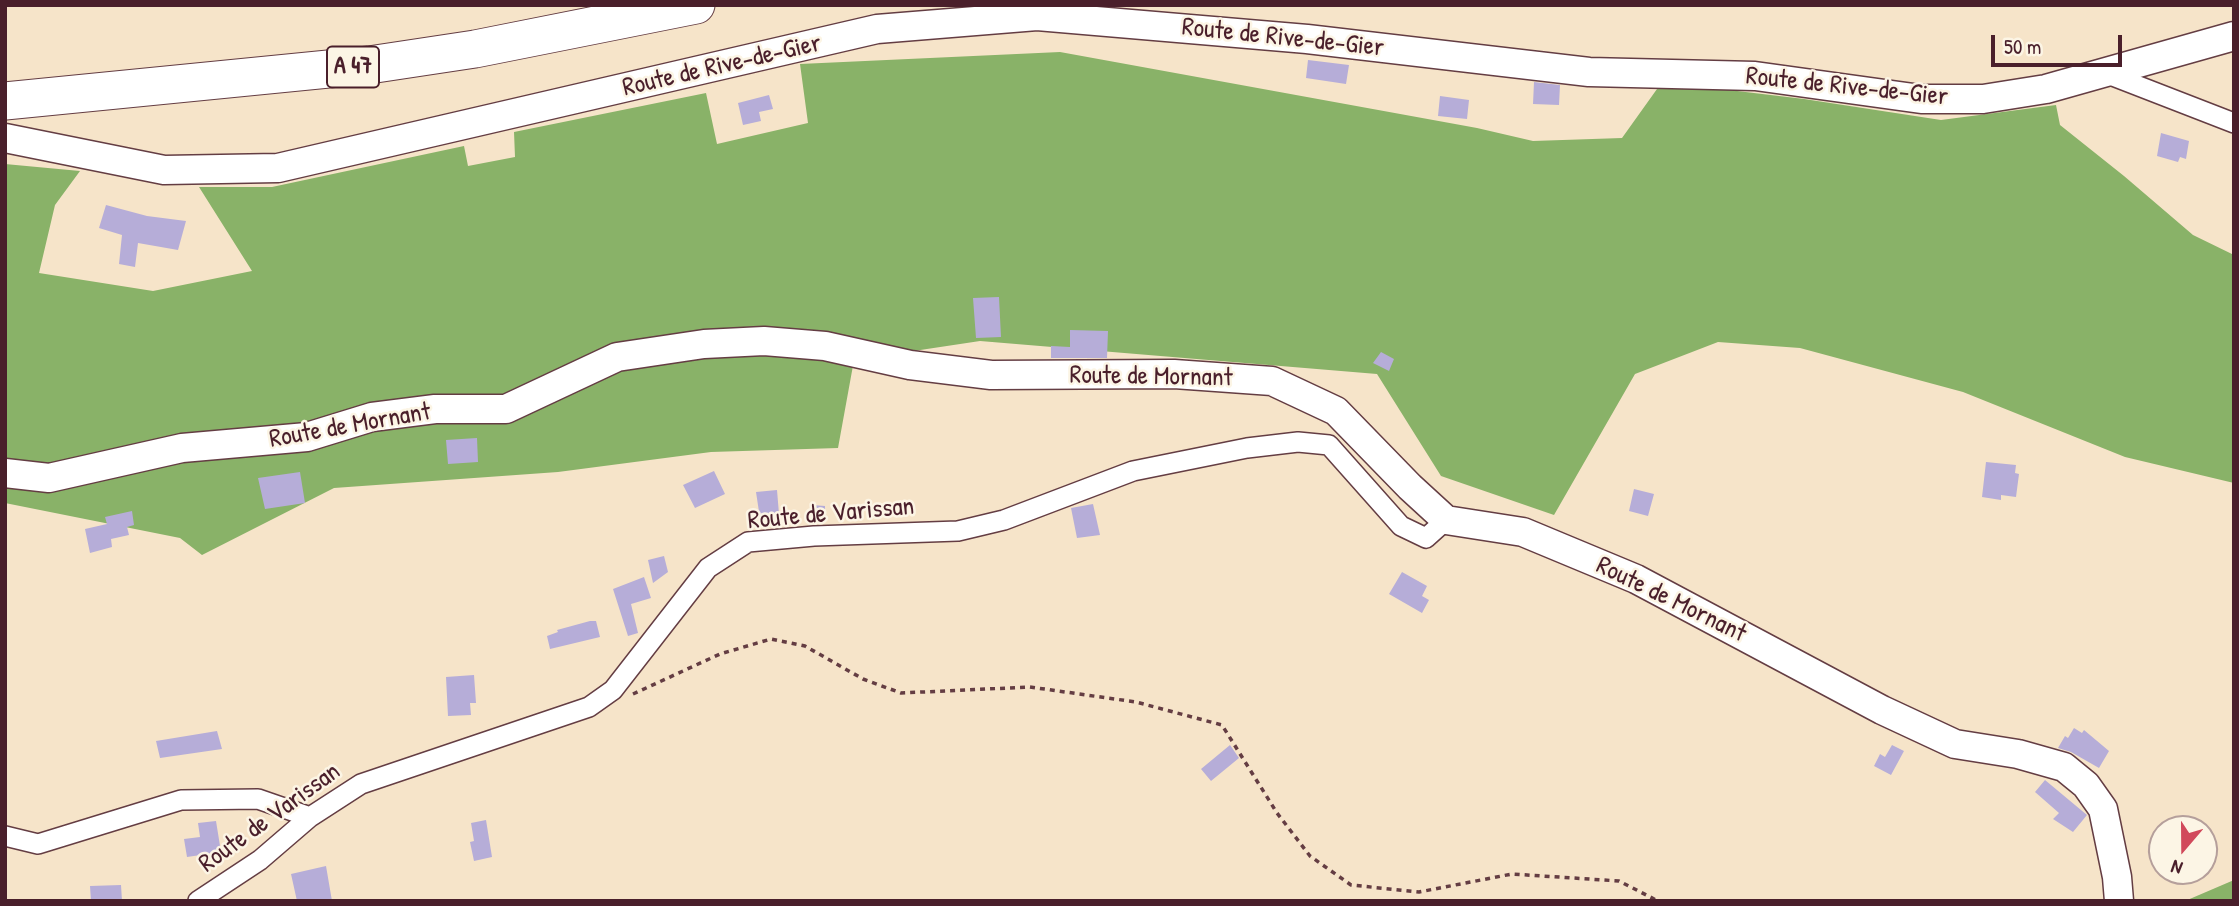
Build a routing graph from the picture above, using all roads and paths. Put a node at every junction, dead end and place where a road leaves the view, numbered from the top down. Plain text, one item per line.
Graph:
1 (572, 5) edge
2 (696, 5) edge
3 (2234, 36) edge
4 (2105, 73) junction
5 (5, 78) edge
6 (5, 101) edge
7 (2234, 123) edge
8 (5, 138) edge
9 (5, 473) edge
10 (1446, 520) junction
11 (626, 696) dead end
12 (310, 817) junction
13 (5, 836) edge
14 (198, 901) edge
15 (1658, 901) edge
16 (2119, 901) edge

1 - 5 highway, A 47
2 - 6 highway, A 47
3 - 4 main road, Route de Rive-de-Gier
4 - 7 street
4 - 8 main road, Route de Rive-de-Gier
9 - 10 main road, Route de Mornant
10 - 12 street, Route de Varissan
10 - 16 main road, Route de Mornant
11 - 15 path
12 - 13 street
12 - 14 street, Route de Varissan

